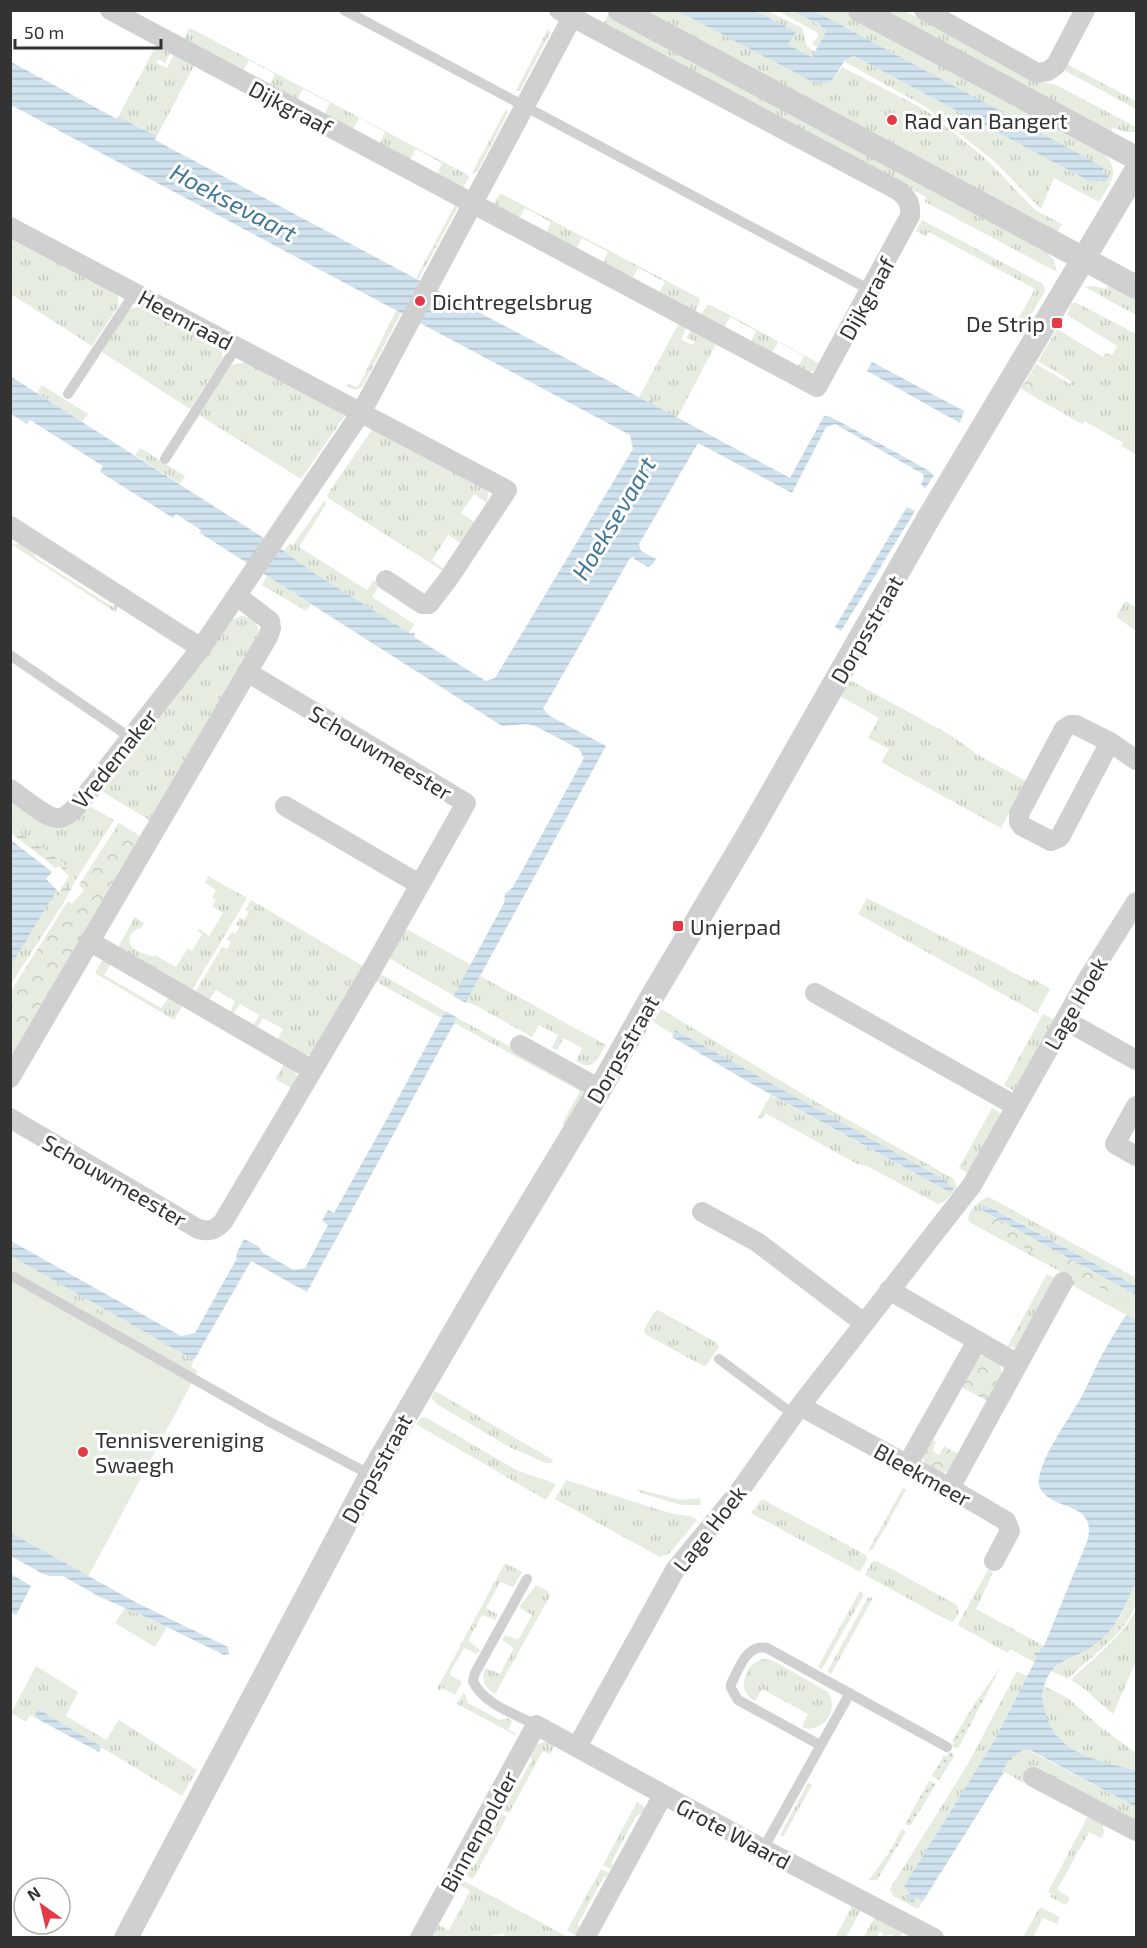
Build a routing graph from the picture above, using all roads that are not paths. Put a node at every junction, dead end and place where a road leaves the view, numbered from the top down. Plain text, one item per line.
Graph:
1 (110, 10) edge
2 (344, 10) edge
3 (620, 10) edge
4 (860, 10) edge
5 (924, 10) edge
6 (1085, 10) edge
7 (569, 13) edge
8 (524, 106) junction
9 (1137, 158) edge
10 (1137, 171) edge
11 (472, 204) junction
12 (10, 227) edge
13 (1084, 259) junction
14 (1137, 287) edge
15 (870, 290) junction
16 (135, 292) junction
17 (237, 346) junction
18 (68, 394) dead end
19 (362, 411) junction
20 (165, 459) dead end
21 (10, 526) edge
22 (386, 580) dead end
23 (237, 596) junction
24 (201, 648) junction
25 (10, 655) edge
26 (248, 672) junction
27 (131, 738) junction
28 (1110, 742) junction
29 (1137, 760) edge
30 (10, 789) edge
31 (285, 806) dead end
32 (420, 884) junction
33 (1137, 902) edge
34 (89, 941) junction
35 (815, 993) dead end
36 (1065, 1020) junction
37 (520, 1045) dead end
38 (1137, 1060) edge
39 (312, 1070) junction
40 (10, 1078) edge
41 (600, 1089) junction
42 (1016, 1106) junction
43 (1137, 1106) edge
44 (10, 1118) edge
45 (1137, 1156) edge
46 (702, 1212) dead end
47 (14, 1277) dead end
48 (1064, 1282) dead end
49 (889, 1290) junction
50 (864, 1323) junction
51 (977, 1341) junction
52 (719, 1359) dead end
53 (1018, 1364) junction
54 (797, 1411) junction
55 (907, 1465) junction
56 (371, 1475) junction
57 (950, 1488) junction
58 (994, 1561) dead end
59 (527, 1579) dead end
60 (850, 1693) junction
61 (536, 1725) junction
62 (820, 1745) junction
63 (577, 1747) junction
64 (947, 1747) dead end
65 (1033, 1777) dead end
66 (663, 1795) junction
67 (1137, 1831) edge
68 (763, 1850) junction
69 (126, 1938) edge
70 (420, 1938) edge
71 (585, 1938) edge
72 (934, 1938) edge

1 - 11 street, Dijkgraaf
2 - 8 lane
3 - 13 street
4 - 9 street
5 - 6 street
7 - 8 street, Dijkgraaf
7 - 15 street, Dijkgraaf
8 - 11 street, Dijkgraaf
8 - 15 lane
10 - 13 street, Dorpsstraat
11 - 15 street, Dijkgraaf
11 - 19 street, Dijkgraaf
12 - 16 street, Heemraad
13 - 14 street
13 - 41 street, Dorpsstraat
16 - 17 street, Heemraad
16 - 18 lane
17 - 19 street, Heemraad
17 - 20 lane
19 - 22 street, Heemraad
19 - 23 street, Vredemaker
21 - 24 street
23 - 24 street, Vredemaker
23 - 26 street
24 - 27 street, Vredemaker
25 - 27 lane
26 - 32 street, Schouwmeester
26 - 34 street
27 - 30 street, Vredemaker
28 - 28 street
28 - 29 street
31 - 32 street
32 - 39 street, Schouwmeester
33 - 36 street, Lage Hoek
34 - 39 street
34 - 40 street
35 - 42 street
36 - 38 street
36 - 42 street, Lage Hoek
37 - 41 street
39 - 44 street, Schouwmeester
41 - 56 street, Dorpsstraat
42 - 49 street, Lage Hoek
43 - 45 street
46 - 50 street
47 - 56 lane
48 - 53 street
49 - 50 street, Lage Hoek
49 - 51 street
50 - 54 street, Lage Hoek
51 - 53 street
51 - 55 street
52 - 54 lane
53 - 57 street
54 - 55 street, Bleekmeer
54 - 63 street, Lage Hoek
55 - 57 street, Bleekmeer
56 - 69 street, Dorpsstraat
57 - 58 street, Bleekmeer
59 - 61 lane
60 - 62 lane
60 - 62 lane
60 - 64 lane
61 - 63 street, Grote Waard
61 - 70 street, Binnenpolder
62 - 68 lane
63 - 66 street, Grote Waard
65 - 67 street
66 - 68 street, Grote Waard
66 - 71 street
68 - 72 street, Grote Waard

